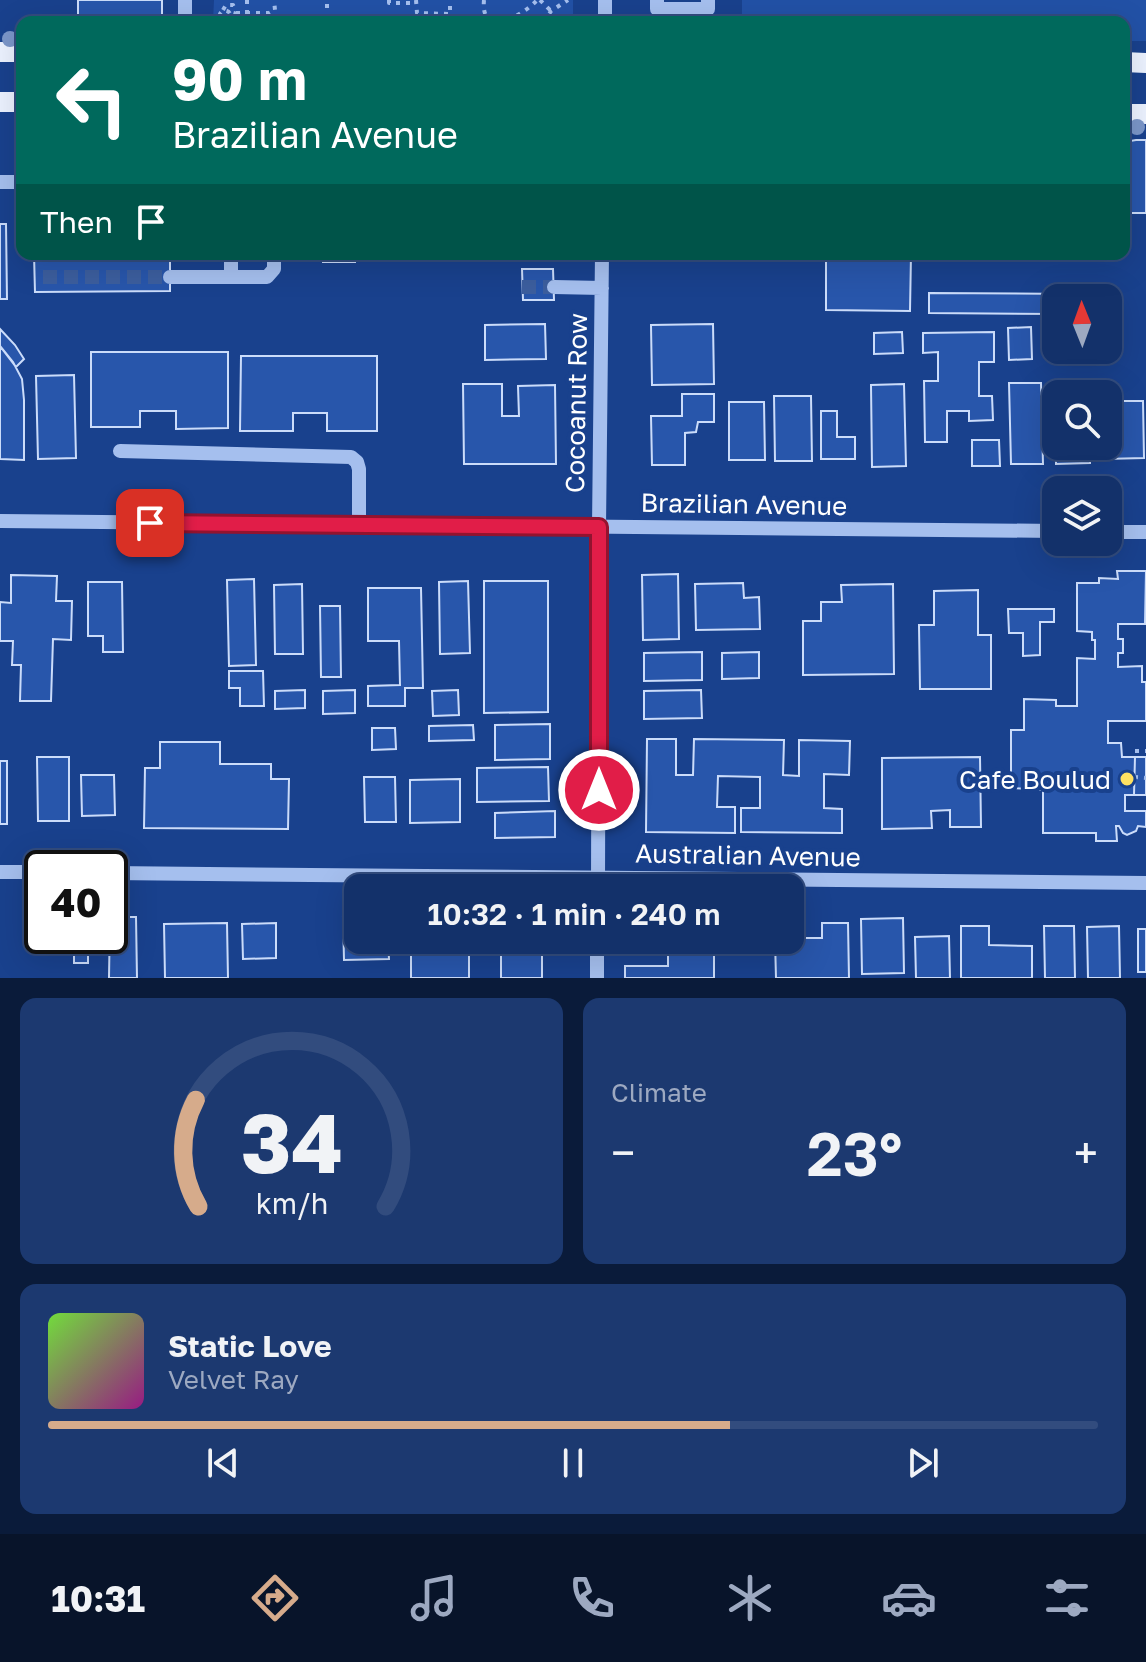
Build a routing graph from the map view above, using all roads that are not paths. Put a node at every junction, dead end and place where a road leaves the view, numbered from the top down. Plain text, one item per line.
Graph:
1 (657, 0) edge
2 (708, 0) edge
3 (231, 260) edge
4 (274, 260) edge
5 (602, 260) edge
6 (170, 277) tunnel mouth
7 (231, 277) junction
8 (554, 287) tunnel mouth
9 (602, 288) junction
10 (120, 451) dead end
11 (0, 521) edge
12 (359, 525) junction
13 (599, 527) junction
14 (1042, 531) edge
15 (1122, 532) edge
16 (1146, 532) edge
17 (0, 872) edge
18 (24, 872) edge
19 (128, 873) edge
20 (598, 874) edge
21 (344, 878) edge
22 (804, 883) edge
23 (1146, 883) edge
24 (597, 954) edge
25 (597, 978) edge

1 - 2 street
3 - 7 street
4 - 7 street
5 - 9 street, Cocoanut Row
6 - 7 street
8 - 9 street
9 - 13 street, Cocoanut Row
10 - 12 street
11 - 12 street, Brazilian Avenue
12 - 13 street, Brazilian Avenue
13 - 14 street, Brazilian Avenue
13 - 20 street, Cocoanut Row
15 - 16 street
17 - 18 street
19 - 21 street, Australian Avenue
22 - 23 street, Australian Avenue
24 - 25 street

